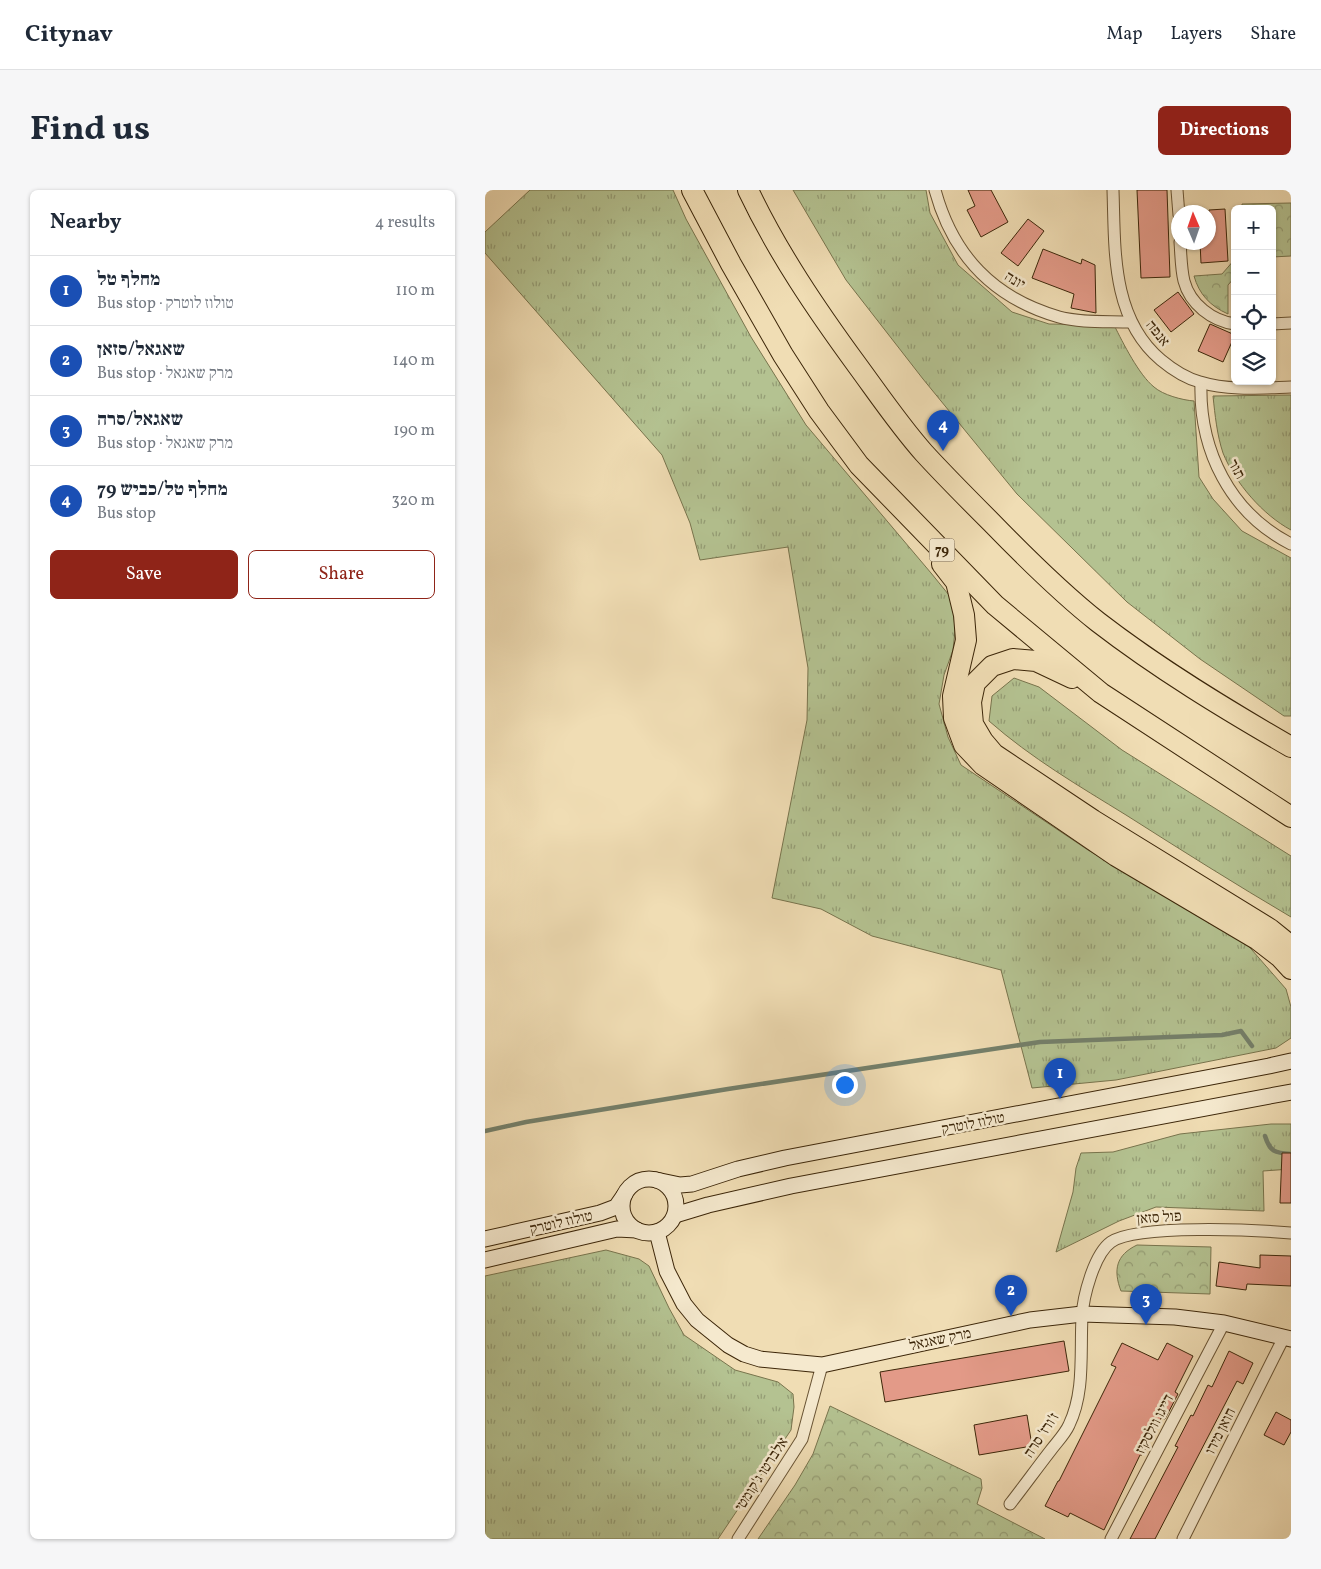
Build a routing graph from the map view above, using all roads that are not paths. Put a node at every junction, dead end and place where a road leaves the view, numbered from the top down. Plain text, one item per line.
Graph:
1 (693, 190) edge
2 (748, 190) edge
3 (935, 190) edge
4 (1113, 190) edge
5 (1177, 190) edge
6 (1178, 205) edge
7 (1181, 250) edge
8 (1131, 322) junction
9 (1231, 323) edge
10 (1276, 324) edge
11 (1291, 324) edge
12 (1201, 383) junction
13 (1291, 386) edge
14 (892, 499) junction
15 (1291, 544) edge
16 (1101, 693) junction
17 (1236, 715) junction
18 (1291, 729) edge
19 (1291, 747) edge
20 (1291, 817) edge
21 (1288, 942) edge
22 (1291, 969) edge
23 (1291, 1061) edge
24 (1291, 1092) edge
25 (656, 1180) junction
26 (628, 1189) junction
27 (675, 1215) junction
28 (637, 1230) junction
29 (657, 1232) junction
30 (1291, 1233) edge
31 (485, 1239) edge
32 (485, 1260) edge
33 (1082, 1314) junction
34 (1224, 1323) junction
35 (1288, 1338) edge
36 (822, 1364) junction
37 (1010, 1504) dead end
38 (738, 1539) edge
39 (1111, 1539) edge
40 (1183, 1539) edge

1 - 14 highway, 79
2 - 17 highway
3 - 8 street, יונה
4 - 8 street, אנפה
5 - 6 street
7 - 9 street
8 - 12 street, אנפה
10 - 11 street
12 - 13 street, אנפה
12 - 15 street, תור
14 - 16 highway, 79
14 - 22 highway
16 - 20 highway, 79
16 - 21 highway
17 - 18 highway
17 - 19 highway
23 - 25 main road, טולוז לוטרק
24 - 27 main road, טולוז לוטרק
25 - 26 main road
25 - 27 main road
26 - 28 main road
26 - 31 main road, טולוז לוטרק
27 - 29 main road
28 - 29 main road
28 - 32 main road, טולוז לוטרק
29 - 36 main road, מרק שאגאל
30 - 33 street, פול סזאן
33 - 34 main road, מרק שאגאל
33 - 36 main road, מרק שאגאל
33 - 37 street, ז'ורז' סרה
34 - 35 main road, מרק שאגאל
34 - 39 street, דייגו וולסקיז
35 - 40 street, חואן מירו
36 - 38 street, אלברטו ג'קומטי

